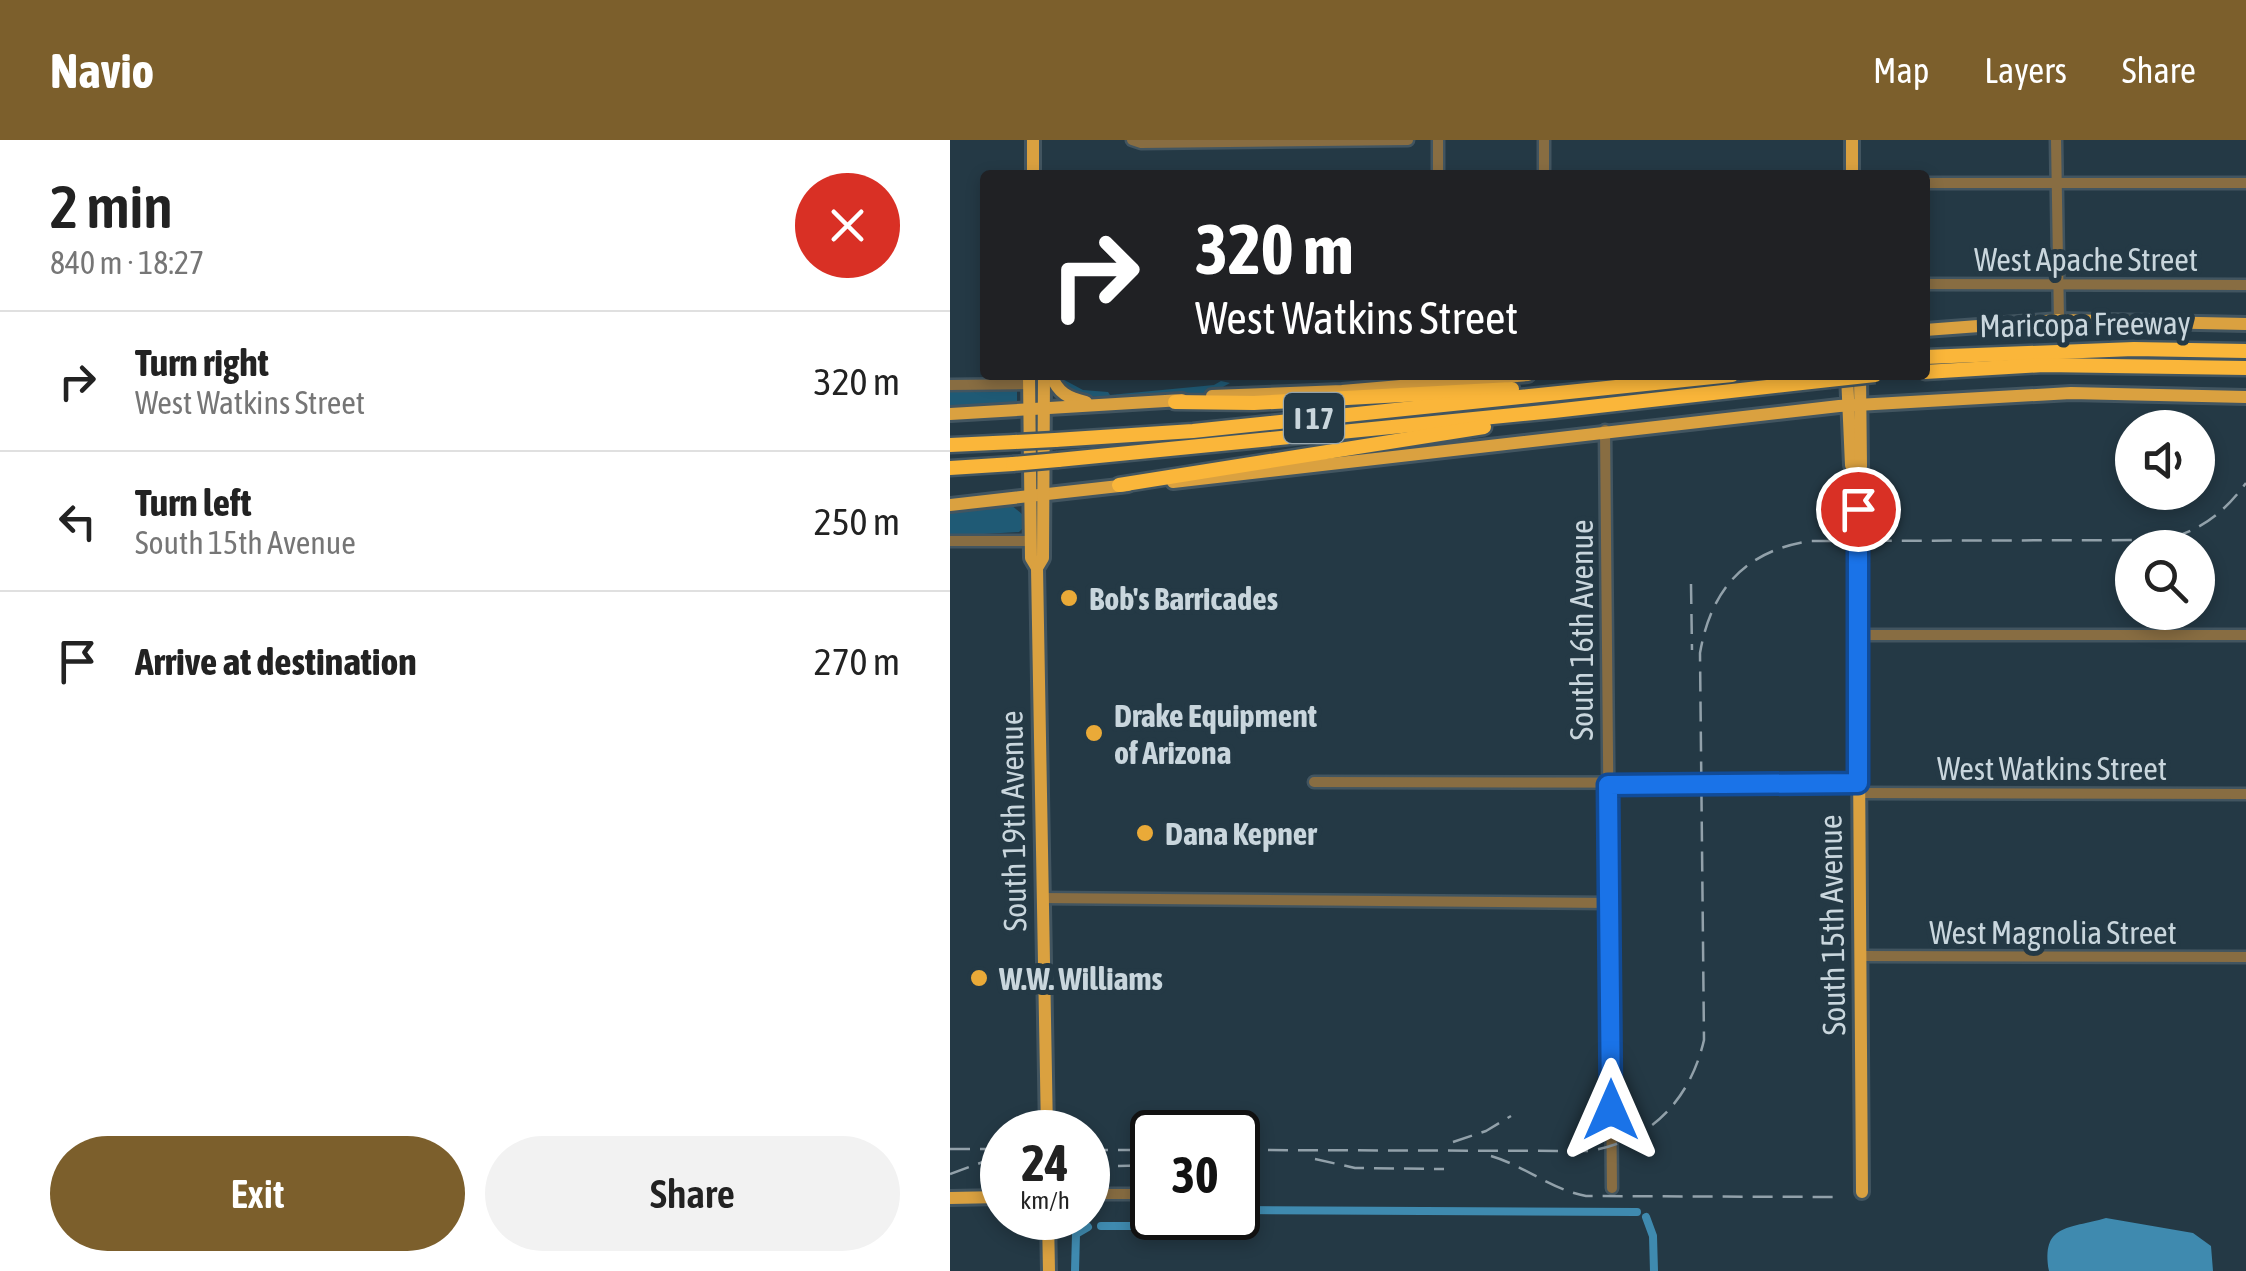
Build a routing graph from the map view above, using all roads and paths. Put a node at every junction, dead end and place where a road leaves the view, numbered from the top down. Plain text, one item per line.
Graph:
1 (1033, 140) edge
2 (1132, 140) edge
3 (1408, 140) edge
4 (1438, 140) edge
5 (1544, 140) edge
6 (1852, 140) edge
7 (2056, 140) edge
8 (1034, 170) edge
9 (1438, 170) edge
10 (1544, 170) edge
11 (1852, 170) edge
12 (1930, 183) edge
13 (2057, 183) junction
14 (2246, 184) edge
15 (1930, 284) edge
16 (2058, 284) junction
17 (2246, 285) edge
18 (2058, 320) junction
19 (2246, 324) edge
20 (1930, 330) edge
21 (2242, 351) edge
22 (1930, 357) edge
23 (2244, 368) edge
24 (1930, 372) edge
25 (1028, 380) edge
26 (1048, 380) edge
27 (1052, 380) edge
28 (1466, 380) edge
29 (1685, 380) edge
30 (1829, 380) edge
31 (1848, 380) edge
32 (1859, 380) edge
33 (950, 385) edge
34 (1572, 392) junction
35 (2246, 397) edge
36 (1175, 402) junction
37 (1106, 405) junction
38 (1854, 405) junction
39 (1045, 408) junction
40 (1029, 409) junction
41 (1554, 411) junction
42 (950, 414) edge
43 (1605, 430) junction
44 (950, 445) edge
45 (950, 468) edge
46 (1120, 485) junction
47 (1037, 496) junction
48 (950, 505) edge
49 (950, 541) edge
50 (1030, 541) junction
51 (1036, 568) junction
52 (1858, 634) junction
53 (2246, 635) edge
54 (1314, 782) dead end
55 (1608, 785) junction
56 (1858, 788) junction
57 (2246, 794) edge
58 (1042, 898) junction
59 (1608, 903) junction
60 (1861, 956) junction
61 (2246, 958) edge
62 (1047, 1110) edge
63 (1612, 1188) dead end
64 (1862, 1192) dead end
65 (980, 1197) edge
66 (950, 1198) edge
67 (1048, 1240) edge
68 (1049, 1271) edge

1 - 8 main road
2 - 3 street
4 - 9 street
5 - 10 street
6 - 11 main road
7 - 13 street
12 - 13 street
13 - 14 street
13 - 16 street
15 - 16 street, West Apache Street
16 - 17 street, West Apache Street
16 - 18 street
18 - 19 main road
18 - 20 main road
21 - 22 highway, Maricopa Freeway
23 - 24 highway, Maricopa Freeway
25 - 33 street
25 - 40 main road, South 19th Avenue
26 - 39 main road, South 19th Avenue
27 - 37 main road
28 - 36 main road
29 - 34 highway, I 17
30 - 41 highway, I 17, bridge
31 - 38 main road, South 15th Avenue
32 - 38 main road, South 15th Avenue
34 - 36 highway
34 - 44 highway, I 17, bridge
35 - 38 main road
36 - 37 main road
37 - 39 main road
38 - 43 main road
38 - 52 main road, South 15th Avenue
39 - 40 main road
39 - 47 main road, South 19th Avenue
40 - 42 main road
40 - 47 main road, South 19th Avenue
41 - 45 highway, I 17, bridge
41 - 46 highway
43 - 46 main road
43 - 55 street, South 16th Avenue
46 - 47 main road
47 - 48 main road
47 - 50 main road, South 19th Avenue
47 - 51 main road, South 19th Avenue
49 - 50 street
50 - 51 main road, South 19th Avenue
51 - 58 main road, South 19th Avenue
52 - 53 street
52 - 56 main road, South 15th Avenue
54 - 55 street, West Watkins Street
55 - 56 street, West Watkins Street
55 - 59 street, South 16th Avenue
56 - 57 street, West Watkins Street
56 - 60 main road, South 15th Avenue
58 - 59 street
58 - 62 main road, South 19th Avenue
59 - 63 street, South 16th Avenue
60 - 61 street, West Magnolia Street
60 - 64 main road, South 15th Avenue
65 - 66 main road
67 - 68 main road

